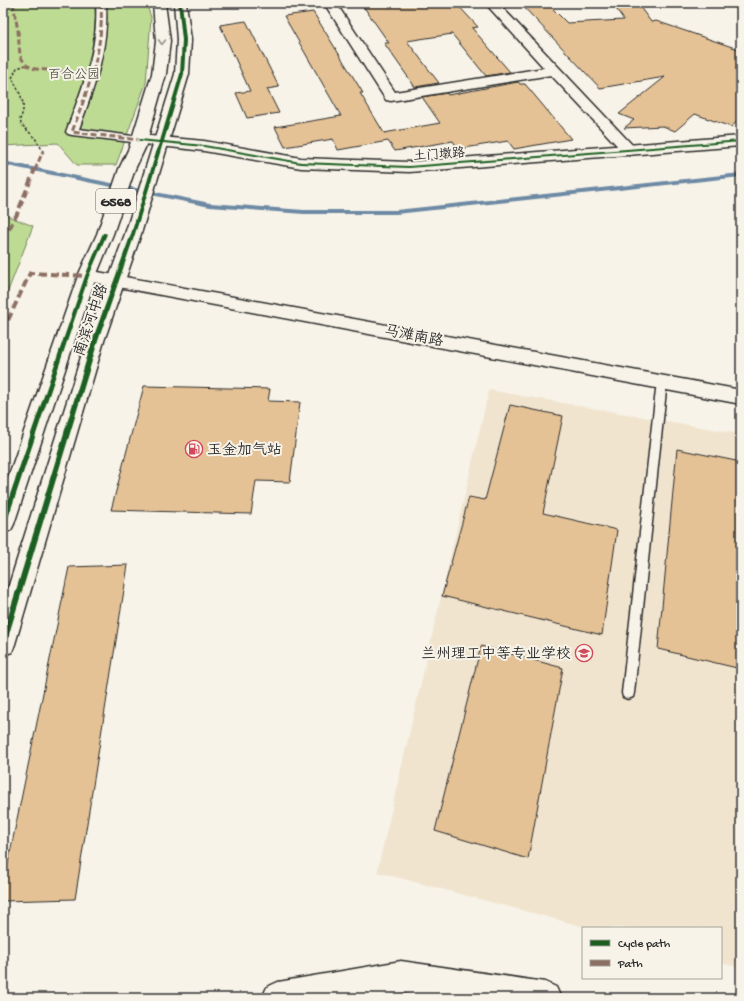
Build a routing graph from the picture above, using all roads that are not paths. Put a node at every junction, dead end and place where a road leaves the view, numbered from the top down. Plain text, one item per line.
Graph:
1 (101, 3) edge
2 (159, 3) edge
3 (180, 3) edge
4 (330, 3) edge
5 (491, 3) edge
6 (554, 70) junction
7 (140, 140) junction
8 (741, 141) edge
9 (161, 142) junction
10 (629, 150) junction
11 (87, 276) junction
12 (118, 280) junction
13 (662, 381) junction
14 (741, 397) edge
15 (3, 524) edge
16 (3, 644) edge
17 (628, 693) dead end
18 (278, 998) edge
19 (545, 998) edge

1 - 7 street
2 -> 7 main road, 南滨河中路 / G568
3 - 9 main road, 南滨河中路 / G568
4 - 6 main road
5 - 6 main road
6 - 10 main road
7 - 9 main road, 土门墩路
7 - 11 main road, 南滨河中路 / G568
8 - 10 main road, 土门墩路
9 - 10 main road, 土门墩路
9 - 12 main road, 南滨河中路 / G568
11 - 12 main road, 马滩南路
11 - 15 main road, 南滨河中路 / G568
12 - 13 main road, 马滩南路
12 - 16 main road, 南滨河中路 / G568
13 - 14 main road, 马滩南路
13 - 17 lane
18 - 19 main road

